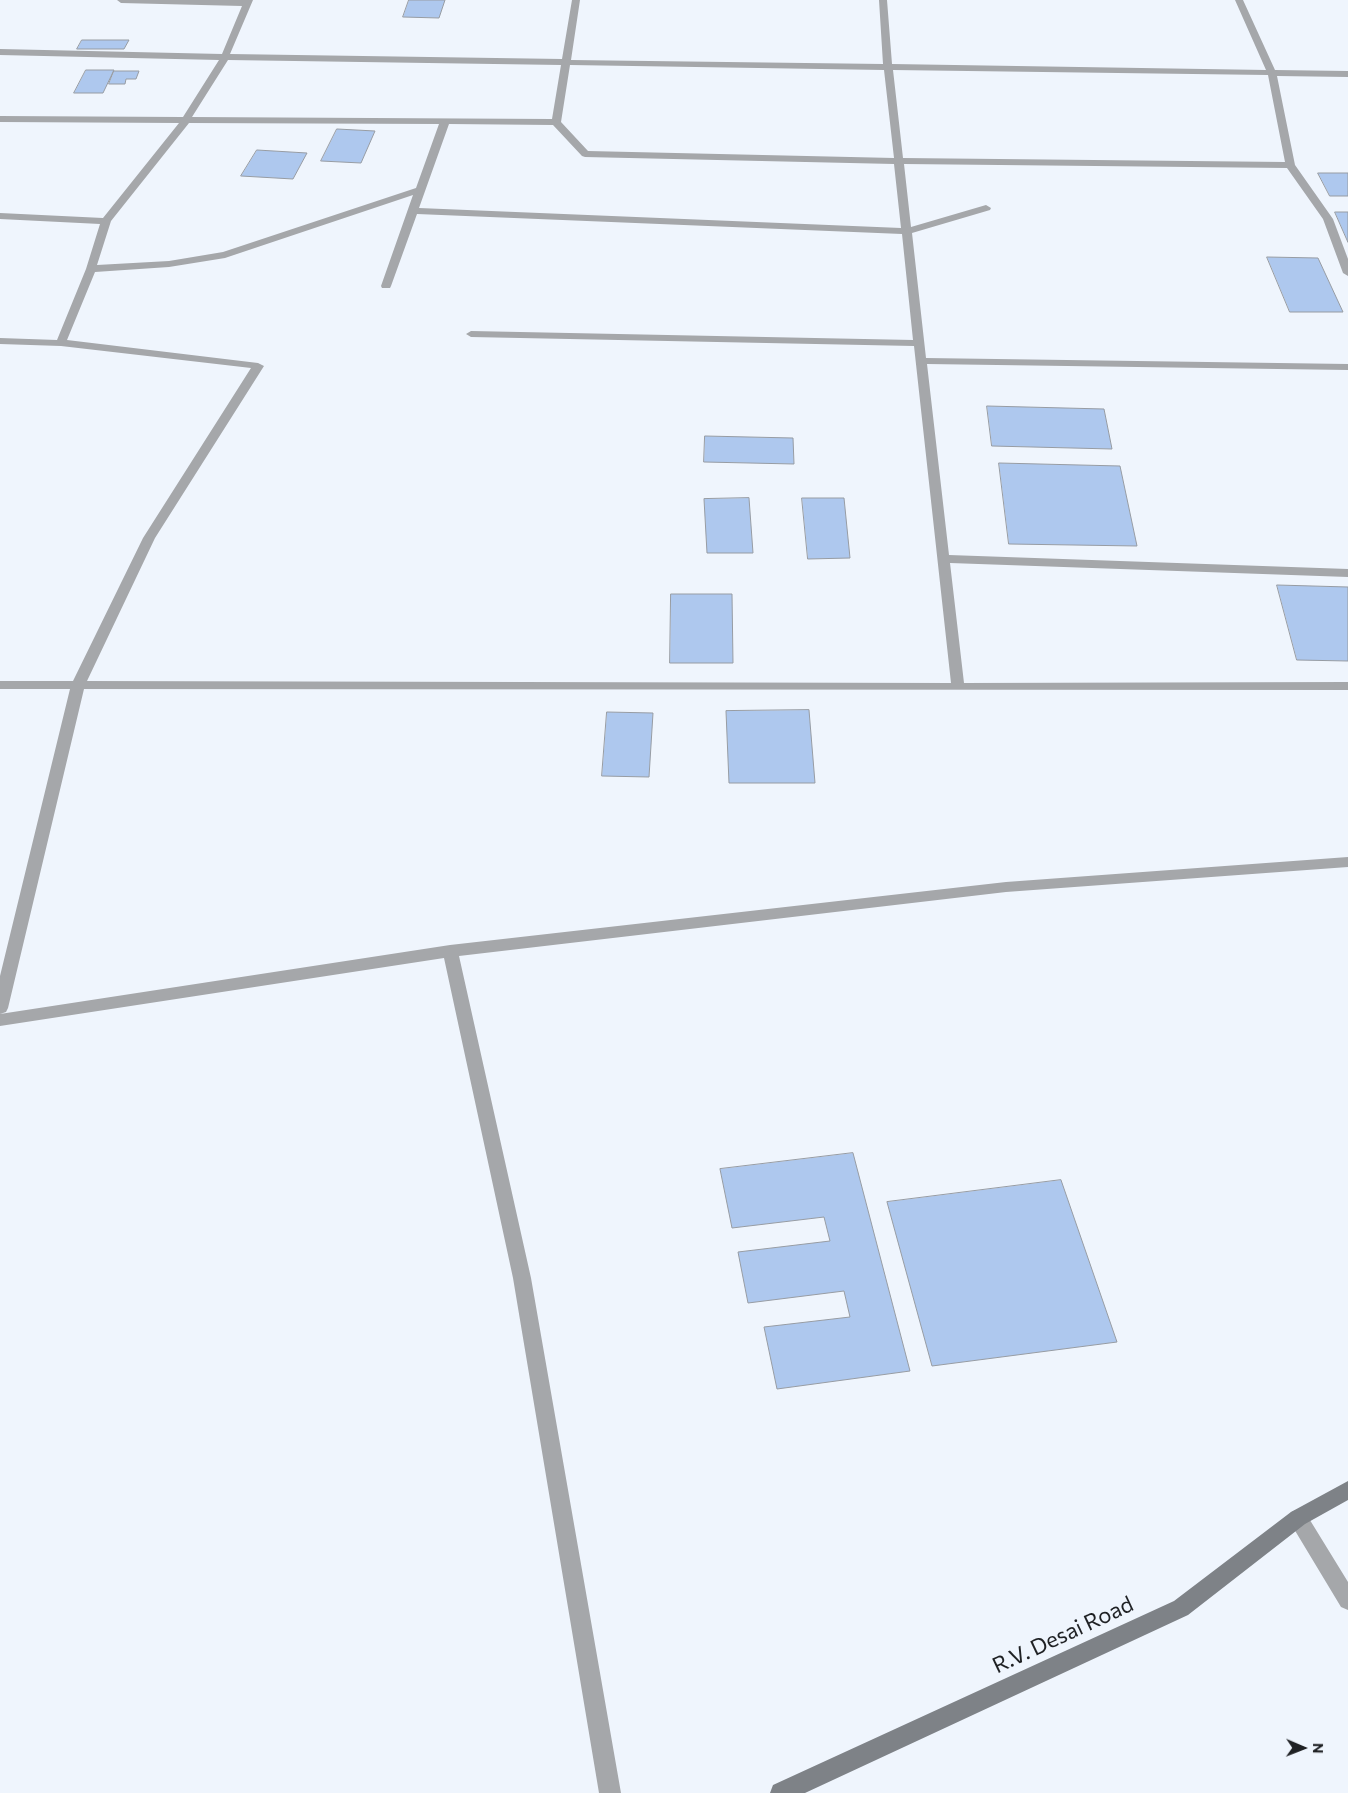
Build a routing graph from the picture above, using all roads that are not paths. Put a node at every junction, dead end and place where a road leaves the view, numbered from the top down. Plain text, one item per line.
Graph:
1 (121, 0) edge
2 (576, 0) edge
3 (883, 0) edge
4 (1239, 0) edge
5 (248, 2) edge
6 (0, 52) edge
7 (225, 57) junction
8 (566, 63) junction
9 (888, 67) junction
10 (1272, 74) junction
11 (1348, 74) edge
12 (0, 119) edge
13 (186, 120) junction
14 (445, 121) junction
15 (556, 122) junction
16 (898, 161) junction
17 (1290, 164) junction
18 (420, 190) junction
19 (986, 208) dead end
20 (412, 211) junction
21 (0, 216) edge
22 (106, 221) junction
23 (906, 231) junction
24 (91, 269) junction
25 (1348, 272) edge
26 (386, 286) dead end
27 (471, 334) dead end
28 (0, 342) edge
29 (61, 343) junction
30 (919, 343) junction
31 (921, 361) junction
32 (1348, 367) edge
33 (943, 558) junction
34 (1348, 573) edge
35 (0, 685) edge
36 (78, 685) junction
37 (1348, 686) edge
38 (958, 687) junction
39 (1348, 862) edge
40 (450, 951) junction
41 (5, 973) edge
42 (0, 1008) edge
43 (0, 1020) edge
44 (1348, 1490) edge
45 (1298, 1518) junction
46 (1348, 1600) edge
47 (610, 1793) edge
48 (780, 1793) edge

1 - 5 street
2 - 8 street
3 - 9 street
4 - 10 street
5 - 7 street
6 - 7 street
7 - 8 street
7 - 13 street
8 - 9 street
8 - 15 street
9 - 10 street
9 - 16 street
10 - 11 street
10 - 17 street
12 - 13 street
13 - 14 street
13 - 22 street
14 - 15 street
14 - 18 street
15 - 16 street
16 - 17 street
16 - 23 street
17 - 25 street
18 - 20 street
18 - 24 street
19 - 23 street
20 - 23 street
20 - 26 street
21 - 22 street
22 - 24 street
23 - 30 street
24 - 29 street
27 - 30 street
28 - 29 street
29 - 36 street
30 - 31 street
31 - 32 street
31 - 33 street
33 - 34 street
33 - 38 street
35 - 36 street
36 - 38 street
36 - 41 street
37 - 38 street
39 - 40 street
40 - 43 street
40 - 47 street
41 - 42 street
44 - 45 street, R.V. Desai Road
45 - 46 street
45 - 48 street, R.V. Desai Road

